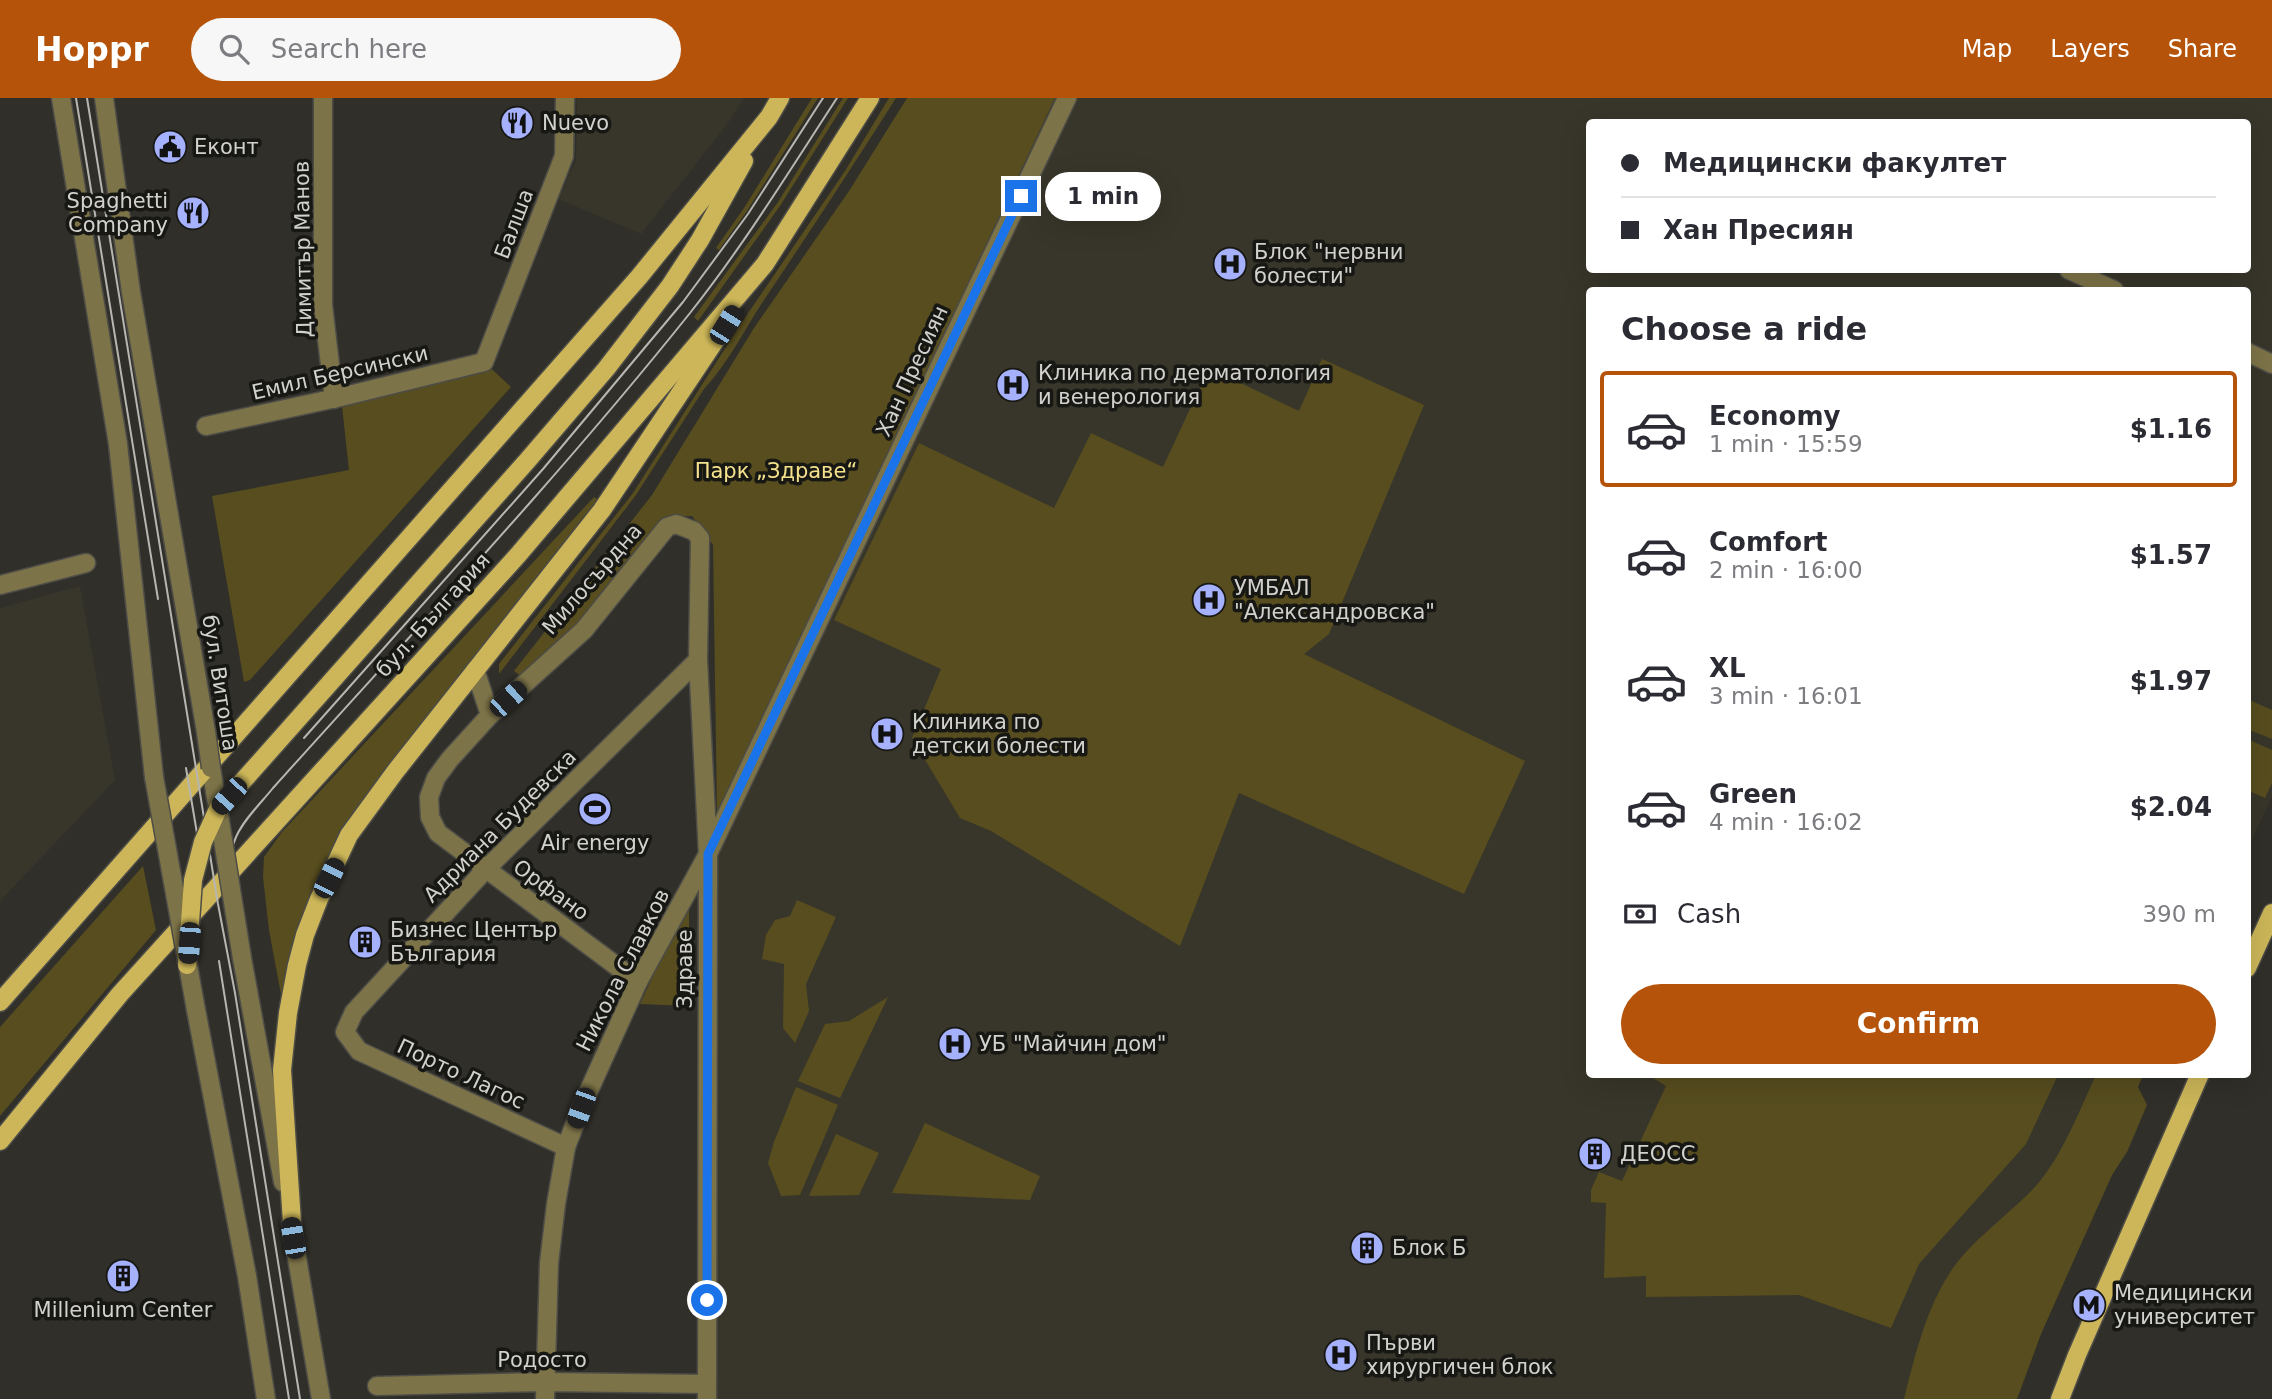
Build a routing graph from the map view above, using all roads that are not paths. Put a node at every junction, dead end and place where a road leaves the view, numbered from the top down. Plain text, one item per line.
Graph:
1 (61, 98) edge
2 (104, 98) edge
3 (323, 98) edge
4 (565, 98) edge
5 (780, 98) edge
6 (870, 98) edge
7 (1067, 98) edge
8 (769, 117) junction
9 (765, 264) junction
10 (2076, 273) edge
11 (2107, 287) edge
12 (2251, 354) edge
13 (484, 362) joint
14 (2272, 363) edge
15 (334, 399) junction
16 (206, 426) dead end
17 (700, 538) joint
18 (86, 563) dead end
19 (0, 585) edge
20 (698, 660) junction
21 (475, 670) junction
22 (490, 715) junction
23 (218, 808) junction
24 (438, 833) joint
25 (708, 854) junction
26 (485, 870) junction
27 (2270, 922) edge
28 (2251, 960) edge
29 (187, 965) junction
30 (638, 982) junction
31 (0, 1002) edge
32 (345, 1032) joint
33 (2198, 1078) edge
34 (0, 1141) edge
35 (566, 1147) junction
36 (293, 1238) junction
37 (377, 1386) dead end
38 (545, 1390) edge
39 (707, 1391) edge
40 (266, 1399) edge
41 (321, 1399) edge
42 (2060, 1399) edge

1 - 29 street, bridge
2 - 23 street, бул. Витоша, bridge
3 - 15 street, Димитър Манов
4 - 13 street, Балша
5 - 8 main road
6 - 9 main road, бул. България
7 - 25 street, Хан Пресиян
8 - 23 main road
8 - 31 main road
9 - 21 main road
9 - 34 main road, бул. България
10 - 11 street
12 - 14 street
13 - 15 street, Емил Берсински
15 - 16 street, Емил Берсински
17 - 20 street, Здраве
17 - 22 street, Милосърдна
18 - 19 street
20 - 25 street, Здраве
20 - 26 street, Адриана Будевска
21 - 22 street
21 - 36 main road
22 - 24 street, Милосърдна
23 - 29 main road, bridge
23 - 36 street, бул. Витоша, bridge
24 - 26 street, Орфано
25 - 30 street, Никола Славков
25 - 39 street, Здраве
26 - 30 street, Орфано
26 - 32 street, Адриана Будевска
27 - 28 main road
29 - 40 street, bridge
30 - 35 street, Никола Славков
32 - 35 street, Порто Лагос
33 - 42 main road
35 - 38 street, Никола Славков
36 - 41 street, бул. Витоша
37 - 38 street, Родосто
38 - 39 street, Родосто

